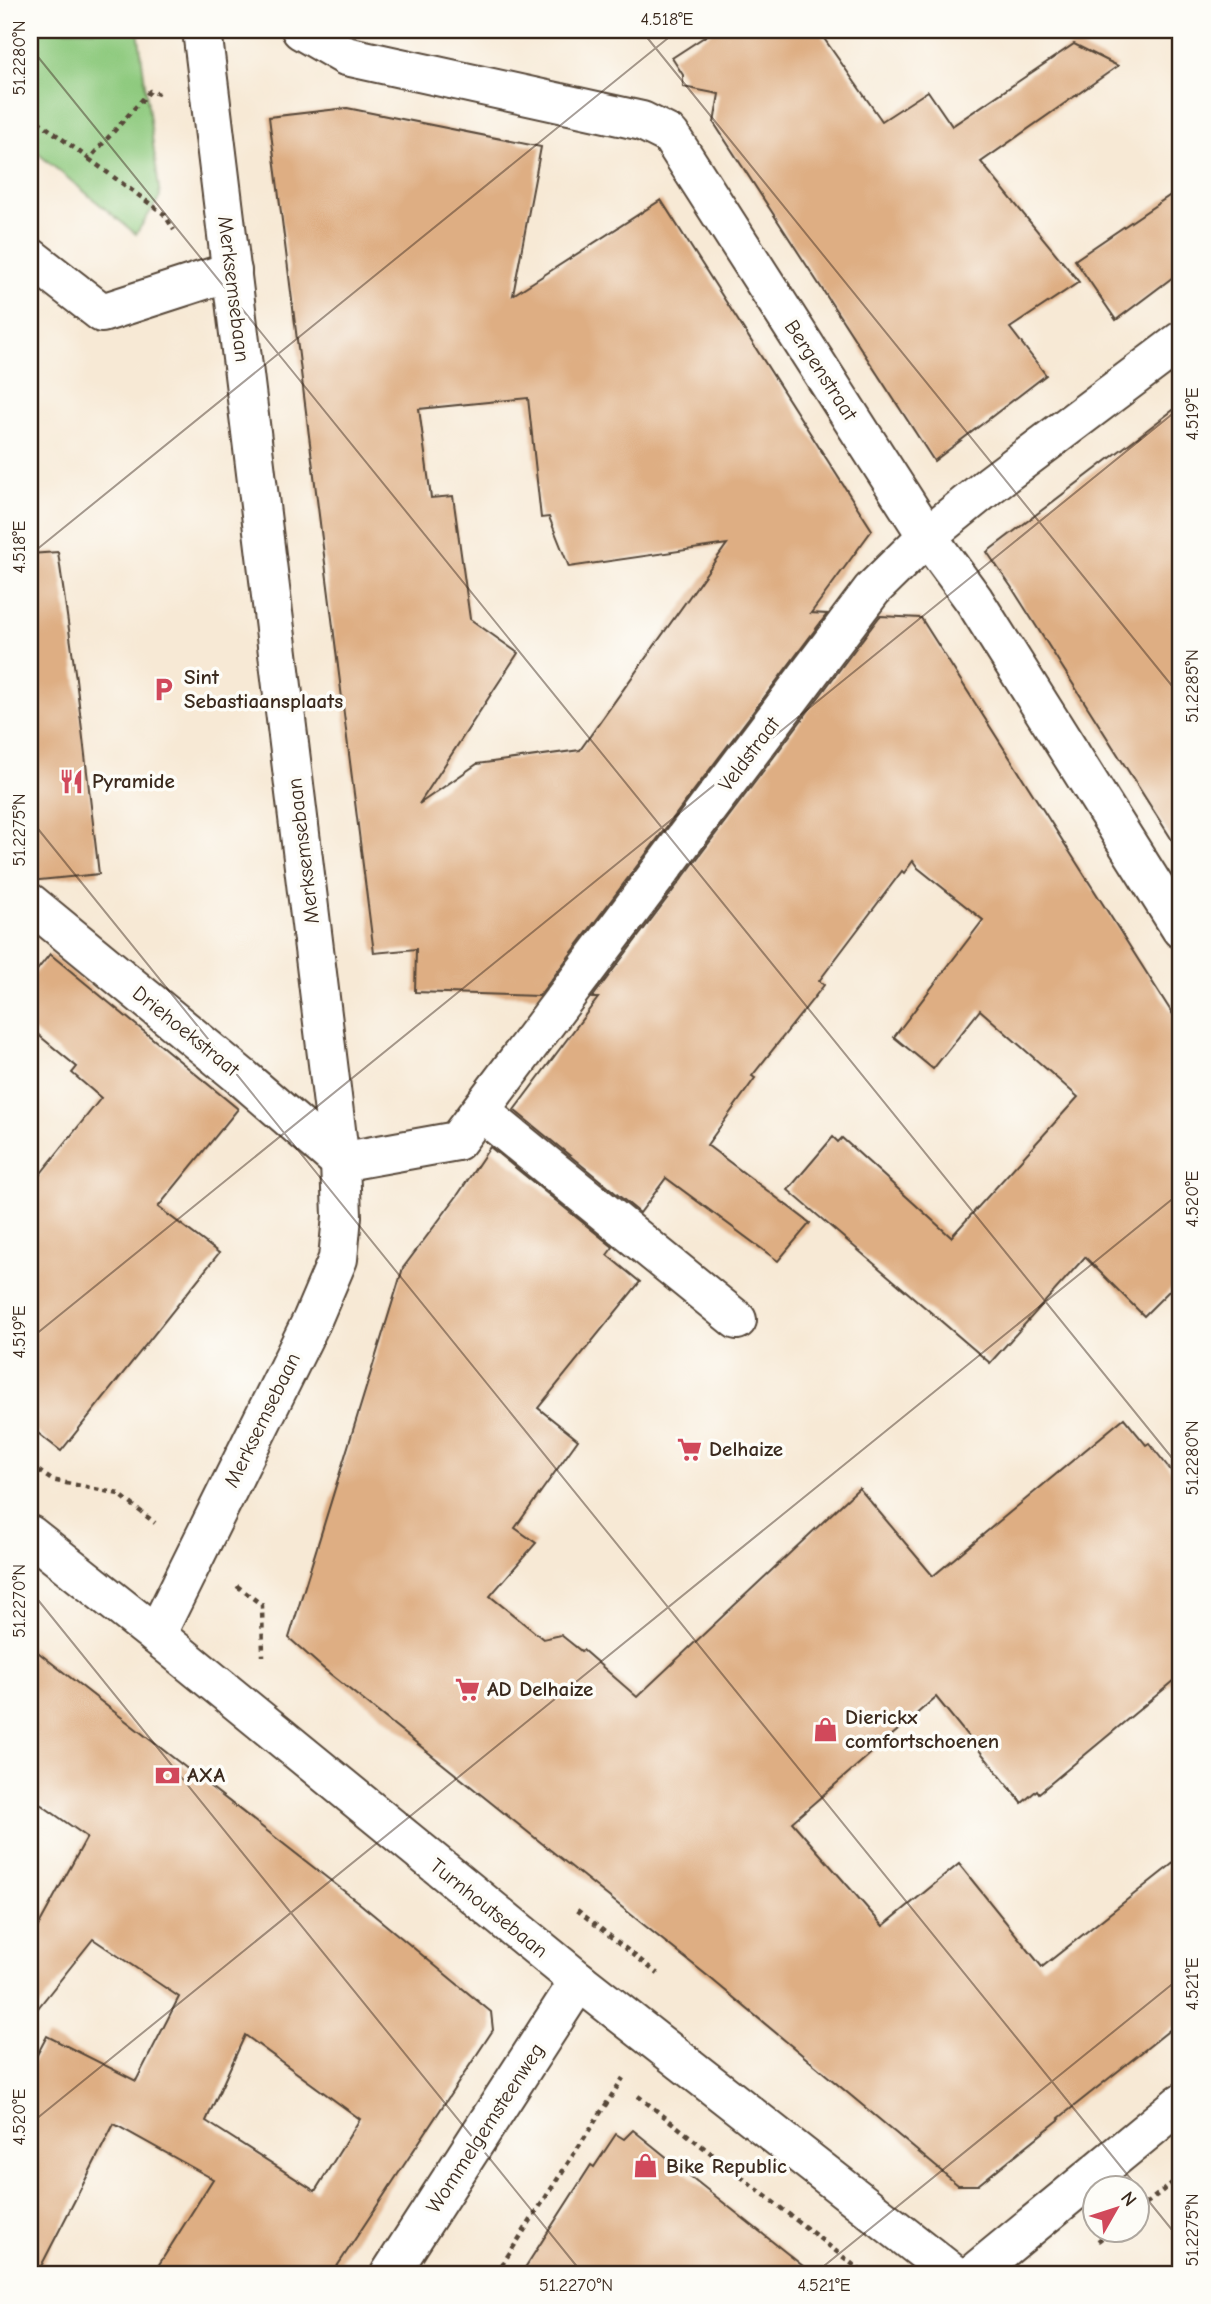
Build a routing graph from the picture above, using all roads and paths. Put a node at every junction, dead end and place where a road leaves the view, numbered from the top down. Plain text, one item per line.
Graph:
1 (202, 30) edge
2 (301, 30) edge
3 (212, 113) junction
4 (30, 115) edge
5 (89, 159) junction
6 (30, 257) edge
7 (219, 275) junction
8 (1181, 341) edge
9 (927, 536) junction
10 (30, 903) edge
11 (1181, 929) edge
12 (480, 1111) junction
13 (340, 1162) junction
14 (737, 1321) dead end
15 (30, 1465) edge
16 (30, 1535) edge
17 (195, 1554) junction
18 (156, 1635) junction
19 (271, 1663) dead end
20 (575, 1908) dead end
21 (661, 1976) dead end
22 (579, 1981) junction
23 (650, 2037) junction
24 (1181, 2103) edge
25 (1181, 2176) edge
26 (1152, 2199) edge
27 (390, 2274) edge
28 (496, 2274) edge
29 (953, 2274) edge
30 (974, 2274) edge

1 - 3 street, Merksemsebaan
2 - 9 street, Bergenstraat
3 - 5 path
3 - 7 street, Merksemsebaan
4 - 5 path
5 - 7 path
6 - 7 street
7 - 13 street, Merksemsebaan
8 - 9 street, Veldstraat
9 - 11 street, Bergenstraat
9 - 12 street, Veldstraat
10 - 13 street, Driehoekstraat
12 - 13 street, Veldstraat
12 - 14 street
13 - 17 street, Merksemsebaan
15 - 17 path
16 - 18 street, Turnhoutsebaan
17 - 18 street, Merksemsebaan
17 - 19 path
18 - 22 street, Turnhoutsebaan
20 - 21 path
22 - 23 street, Turnhoutsebaan
22 - 27 street, Wommelgemsteenweg
23 - 28 path
23 - 29 street, Turnhoutsebaan
24 - 30 street
25 - 26 path

